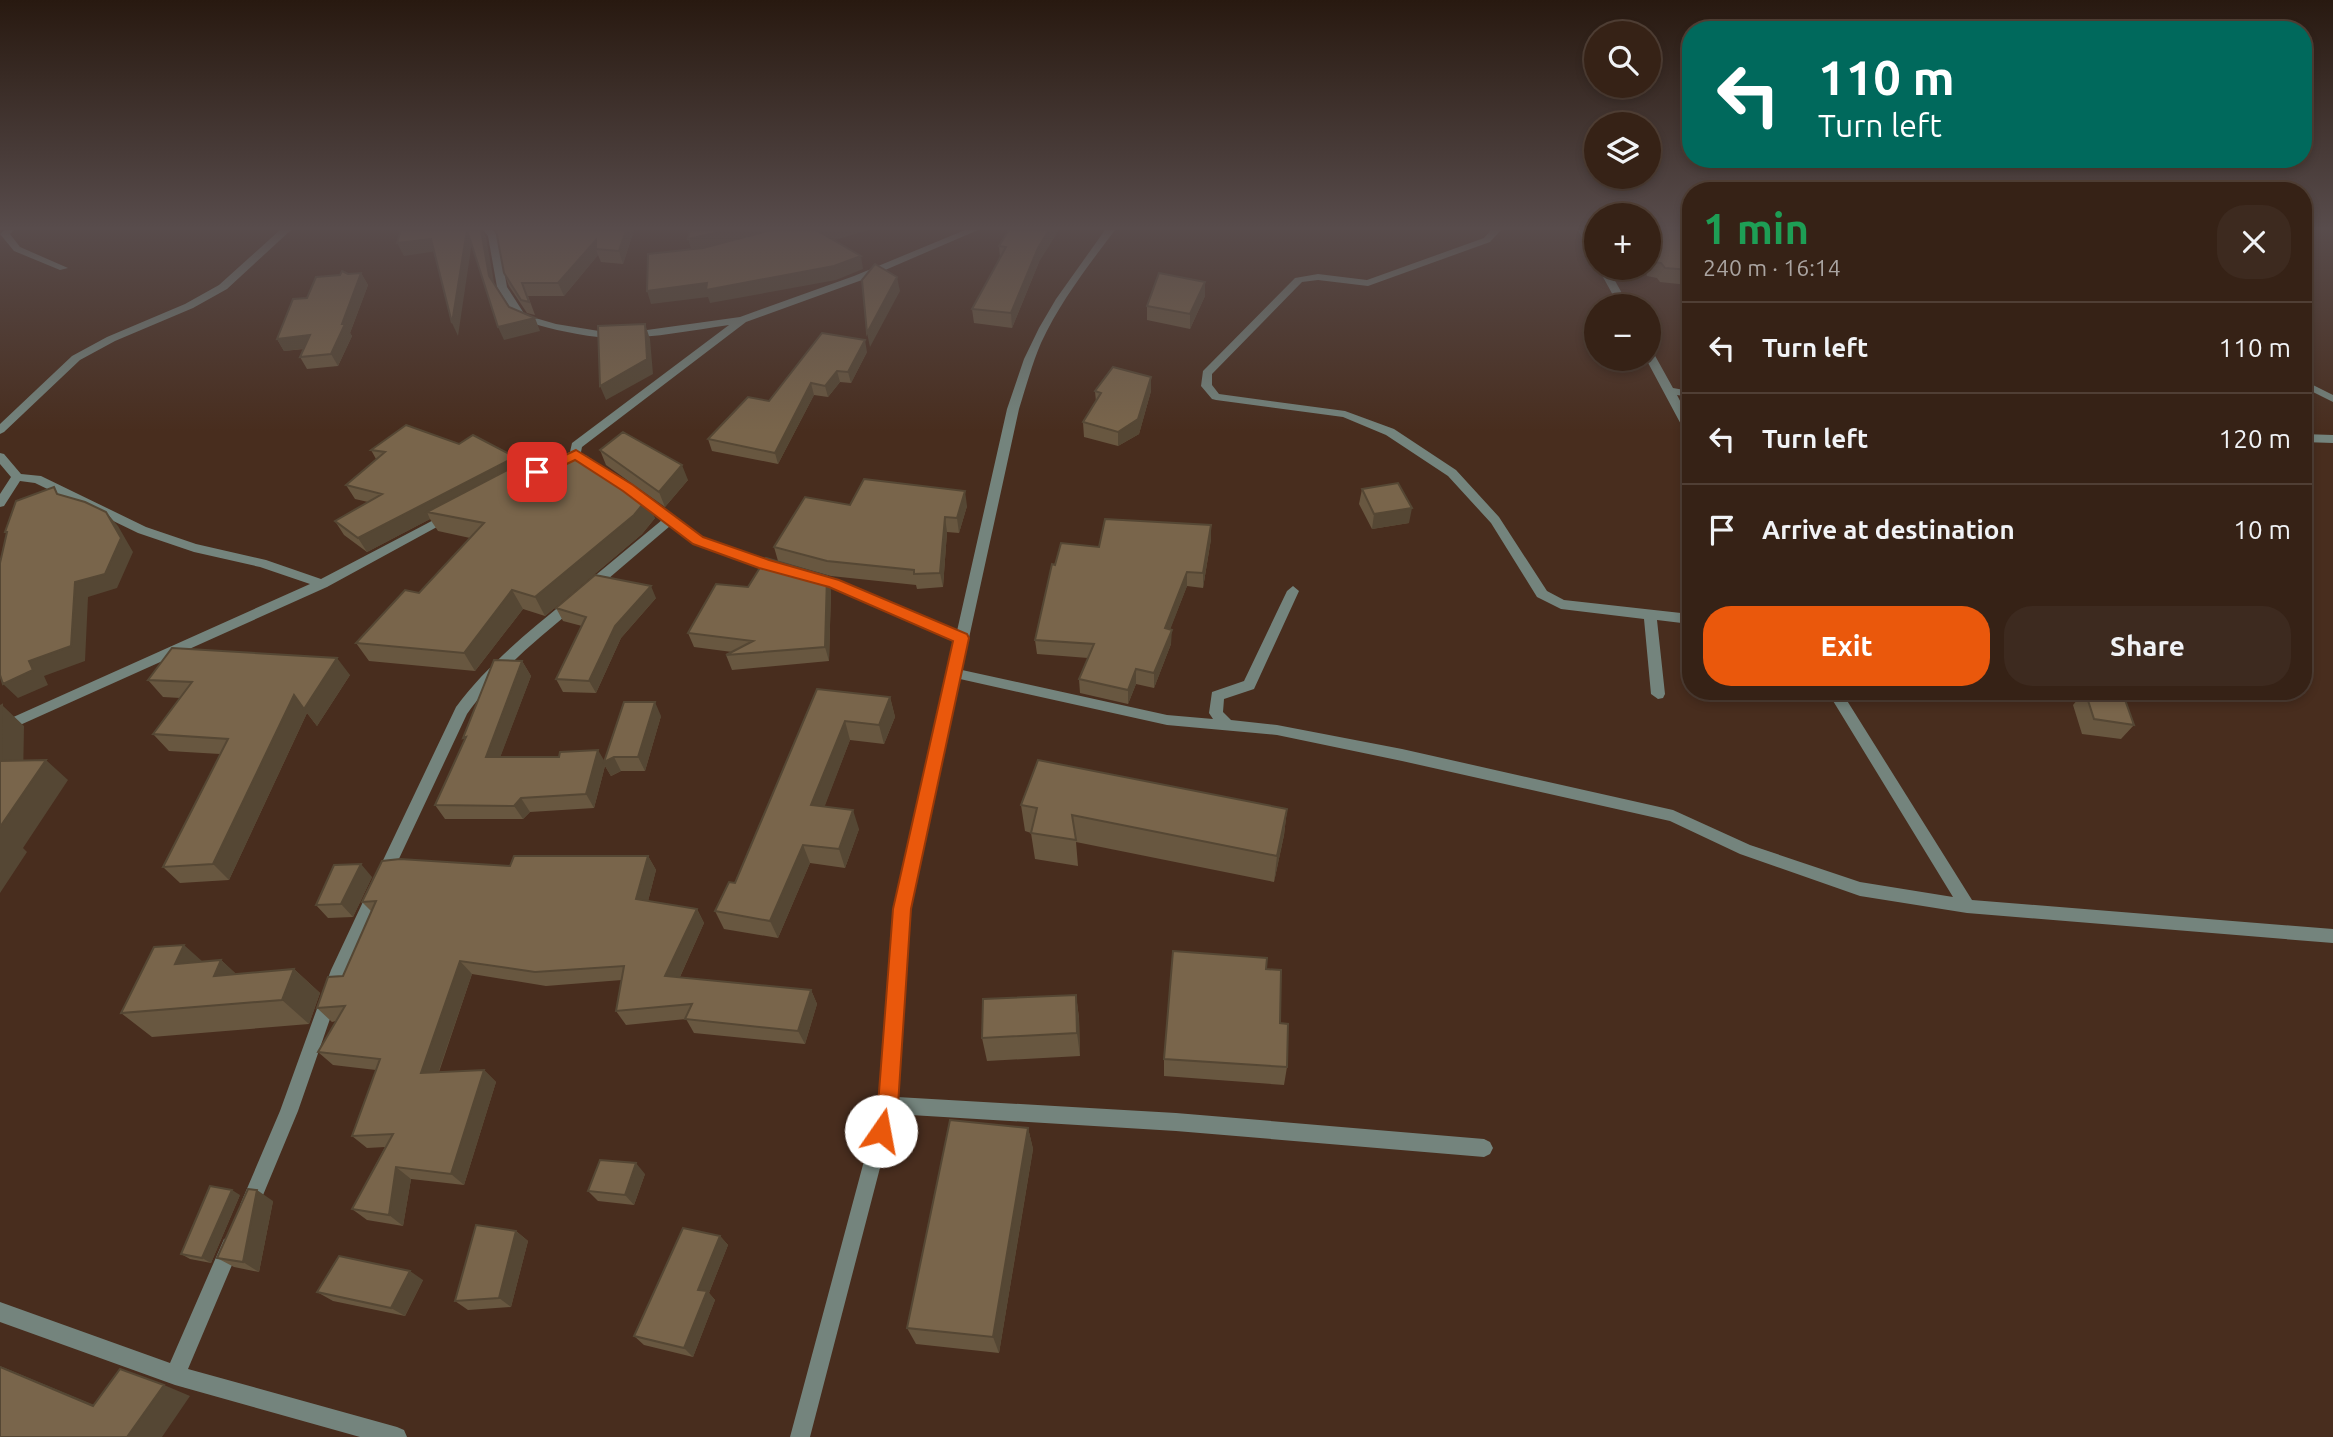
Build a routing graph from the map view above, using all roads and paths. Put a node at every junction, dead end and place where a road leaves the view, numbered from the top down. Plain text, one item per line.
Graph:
1 (205, 297) edge
2 (508, 297) edge
3 (805, 297) edge
4 (1062, 297) edge
5 (1281, 297) edge
6 (742, 320) junction
7 (1659, 371) edge
8 (2312, 388) edge
9 (1670, 391) junction
10 (1682, 393) edge
11 (2333, 399) edge
12 (1682, 414) edge
13 (0, 430) edge
14 (2312, 438) edge
15 (2333, 439) edge
16 (0, 457) edge
17 (541, 471) edge
18 (17, 477) junction
19 (628, 488) edge
20 (0, 503) edge
21 (468, 507) edge
22 (669, 521) junction
23 (322, 583) junction
24 (1293, 591) dead end
25 (1650, 615) junction
26 (1682, 618) edge
27 (961, 638) junction
28 (954, 673) junction
29 (1658, 694) dead end
30 (1840, 700) edge
31 (1228, 727) junction
32 (0, 729) edge
33 (1967, 906) junction
34 (2333, 936) edge
35 (888, 1105) junction
36 (1484, 1148) dead end
37 (0, 1312) edge
38 (175, 1375) junction
39 (397, 1437) edge
40 (800, 1437) edge

1 - 13 street
2 - 6 street
3 - 6 street
4 - 27 street
5 - 25 street
6 - 17 street
7 - 9 street
8 - 11 street
9 - 10 street
9 - 12 street
14 - 15 street
16 - 18 street
18 - 20 street
18 - 23 street
19 - 22 street
21 - 23 street
22 - 27 street
22 - 38 street
23 - 32 street
24 - 31 street
25 - 26 street
25 - 29 street
27 - 28 street
28 - 31 street
28 - 35 street
30 - 33 street
31 - 33 street
33 - 34 street
35 - 36 street
35 - 40 street
37 - 38 street
38 - 39 street

